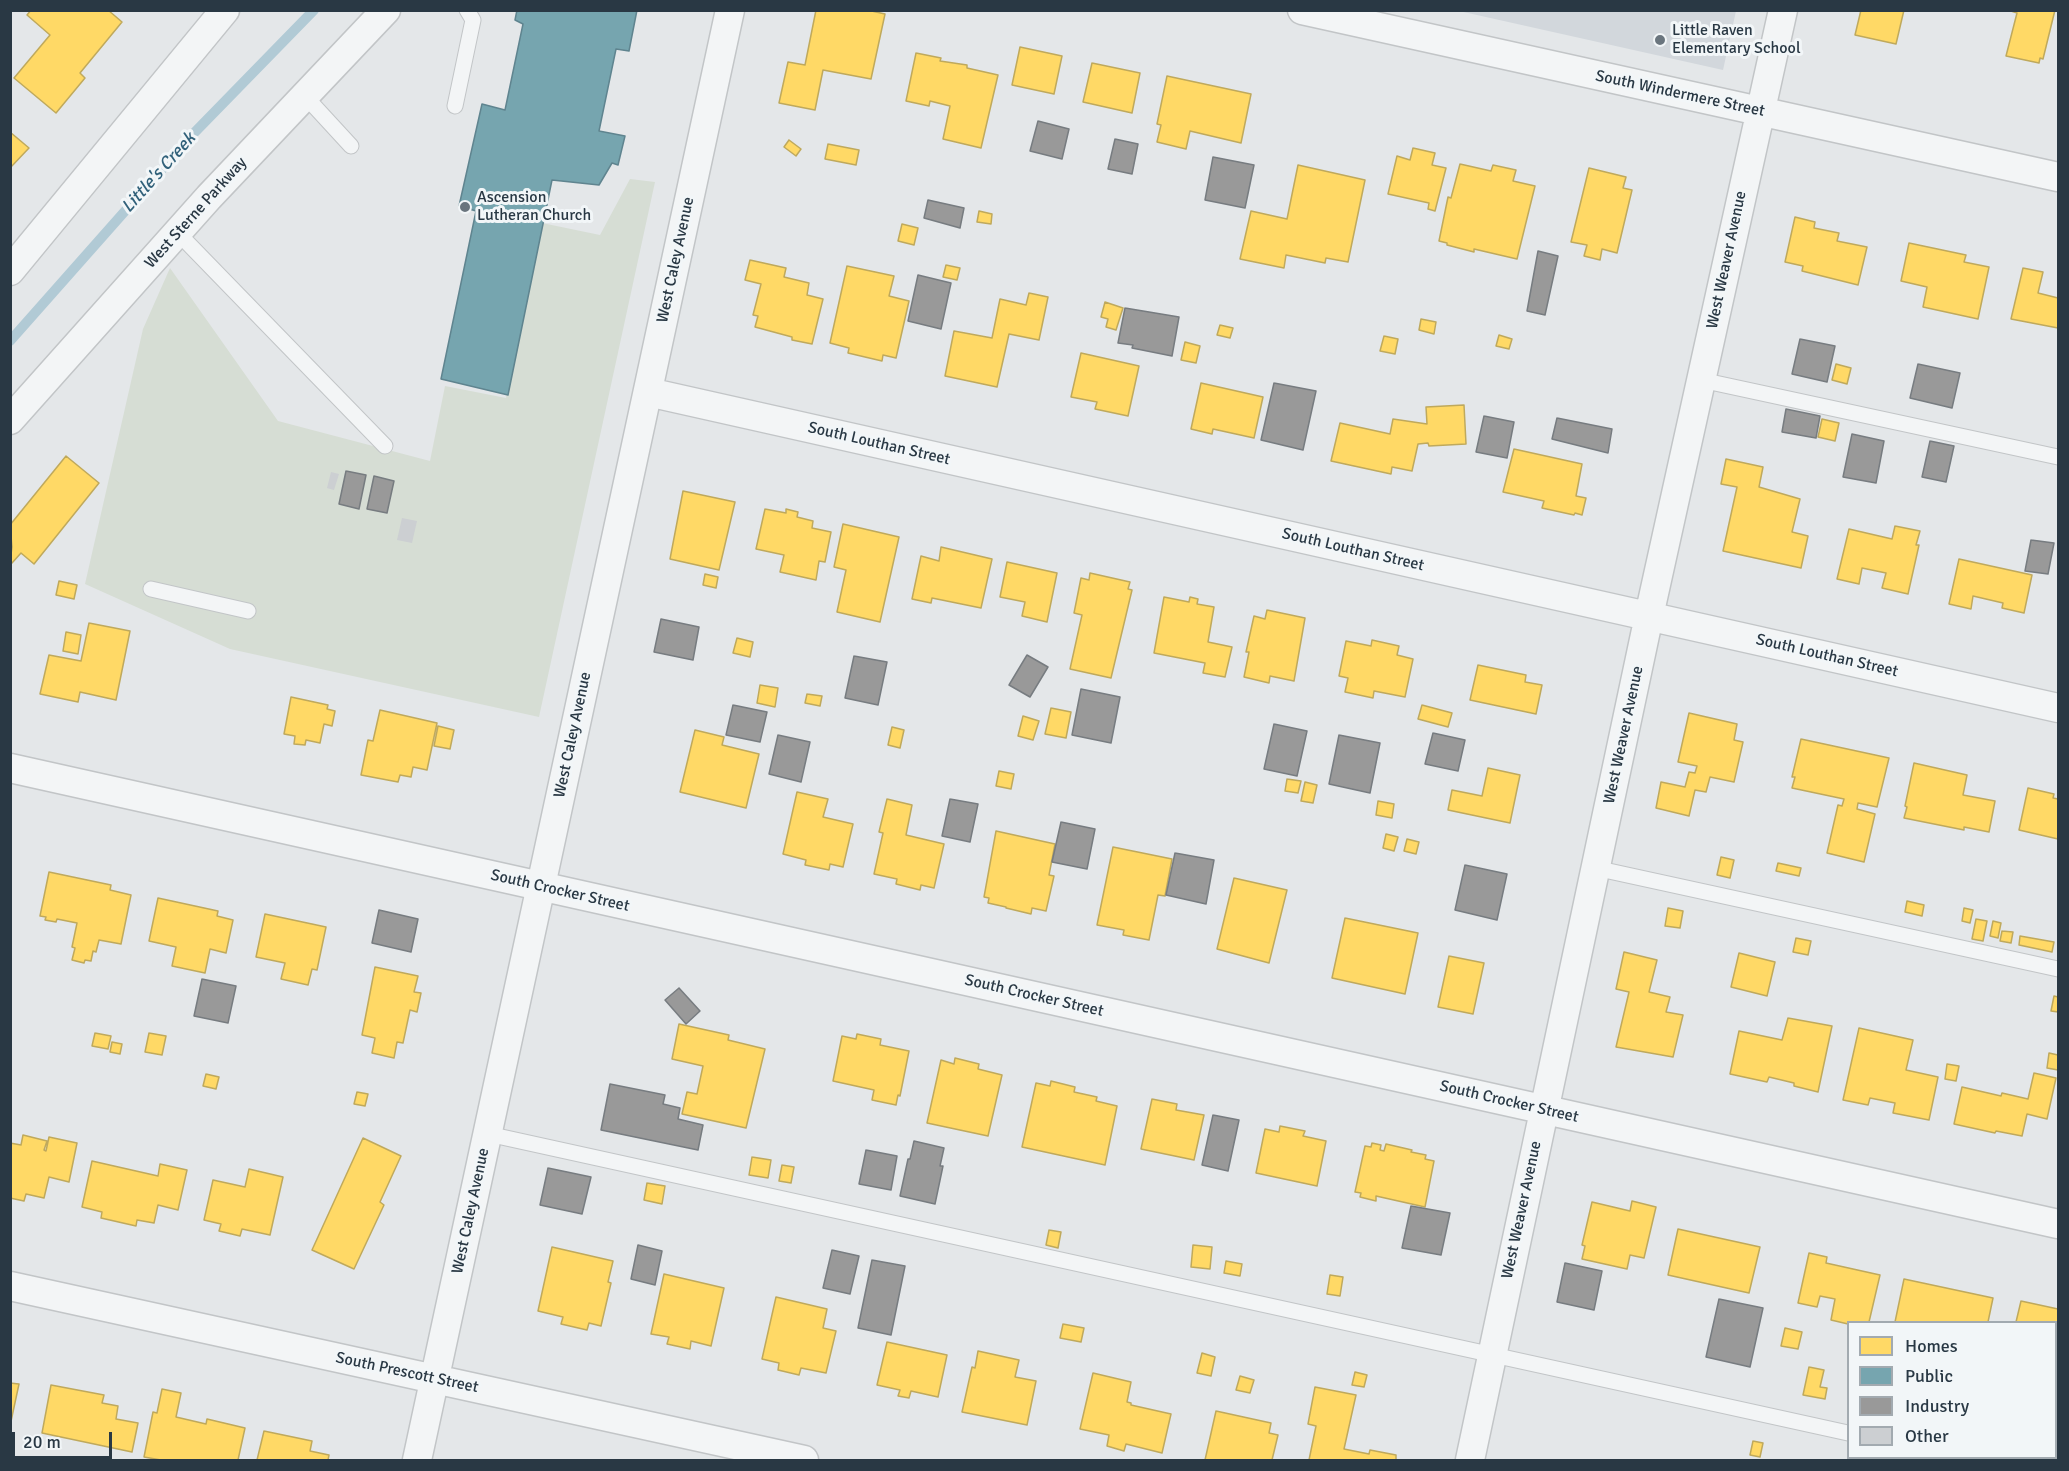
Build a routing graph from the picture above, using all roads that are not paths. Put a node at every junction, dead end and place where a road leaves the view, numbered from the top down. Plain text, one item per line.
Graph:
1 (225, 10) edge
2 (386, 10) edge
3 (467, 10) edge
4 (730, 10) edge
5 (1302, 10) edge
6 (1784, 10) edge
7 (305, 96) junction
8 (455, 106) dead end
9 (1760, 111) junction
10 (351, 146) dead end
11 (2058, 177) edge
12 (178, 233) junction
13 (10, 271) edge
14 (1701, 380) junction
15 (648, 392) junction
16 (10, 420) edge
17 (385, 446) dead end
18 (2058, 457) edge
19 (151, 589) dead end
20 (249, 611) dead end
21 (1649, 616) junction
22 (2058, 708) edge
23 (10, 768) edge
24 (1595, 868) junction
25 (541, 886) junction
26 (2058, 969) edge
27 (1543, 1109) junction
28 (488, 1134) junction
29 (2058, 1224) edge
30 (10, 1286) edge
31 (1492, 1355) junction
32 (435, 1379) junction
33 (1847, 1433) edge
34 (417, 1461) edge
35 (804, 1461) edge
36 (1470, 1461) edge

1 - 13 street
2 - 7 street, West Sterne Parkway
3 - 8 lane
4 - 15 street, West Caley Avenue
5 - 9 street, South Windermere Street
6 - 9 street, West Weaver Avenue
7 - 10 lane
7 - 12 street, West Sterne Parkway
9 - 11 street, South Windermere Street
9 - 14 street, West Weaver Avenue
12 - 16 street, West Sterne Parkway
12 - 17 lane
14 - 18 lane
14 - 21 street, West Weaver Avenue
15 - 21 street, South Louthan Street
15 - 25 street, West Caley Avenue
19 - 20 lane
21 - 22 street, South Louthan Street
21 - 24 street, West Weaver Avenue
23 - 25 street, South Crocker Street
24 - 26 lane
24 - 27 street, West Weaver Avenue
25 - 27 street, South Crocker Street
25 - 28 street, West Caley Avenue
27 - 29 street, South Crocker Street
27 - 31 street, West Weaver Avenue
28 - 31 lane
28 - 32 street, West Caley Avenue
30 - 32 street, South Prescott Street
31 - 33 lane
31 - 36 street, West Weaver Avenue
32 - 34 street, West Caley Avenue
32 - 35 street, South Prescott Street

